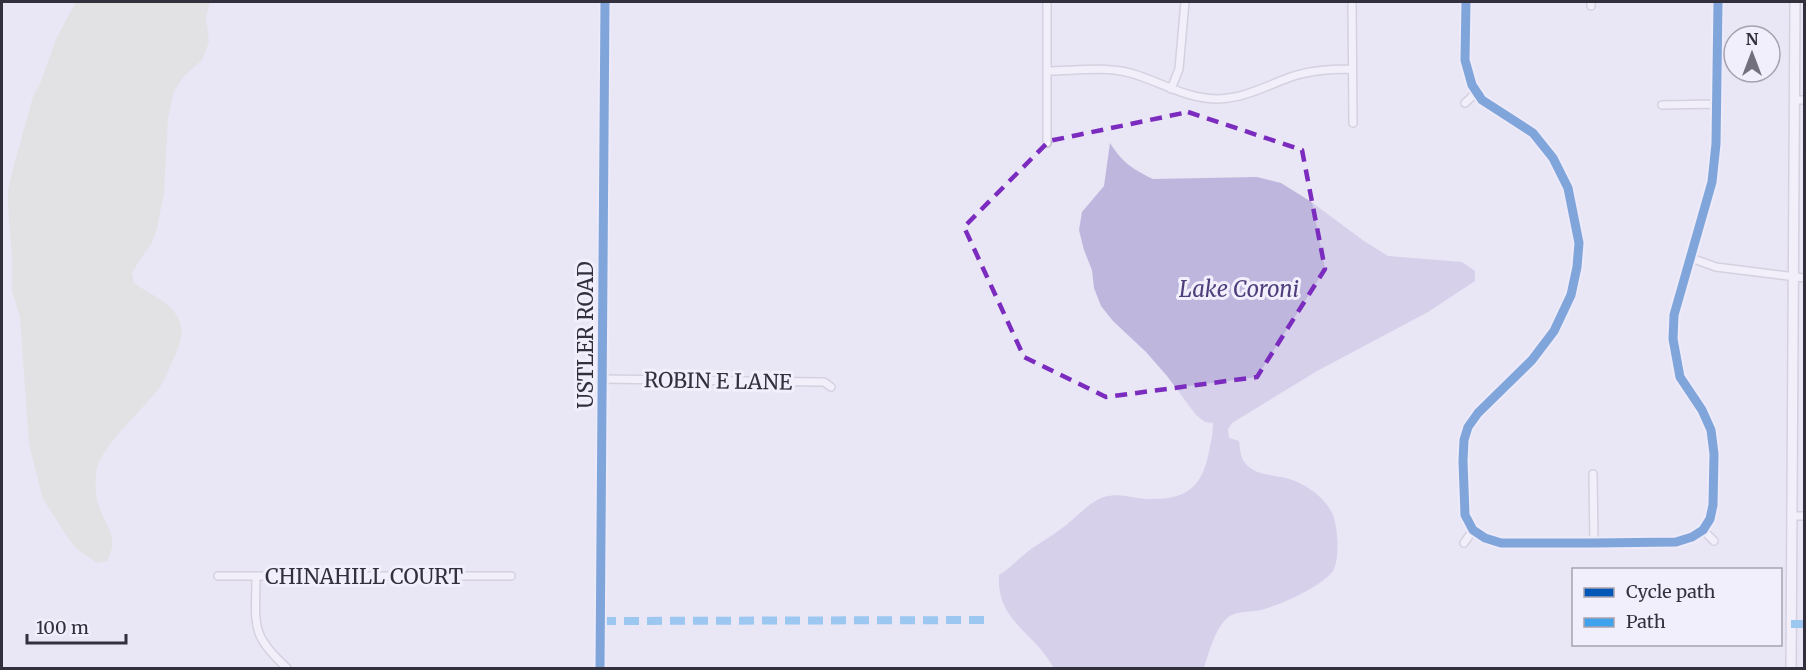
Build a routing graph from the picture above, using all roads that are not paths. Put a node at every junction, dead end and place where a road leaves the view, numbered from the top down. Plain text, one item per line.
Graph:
1 (605, 2) edge
2 (1047, 2) edge
3 (1185, 2) edge
4 (1352, 2) edge
5 (1466, 2) edge
6 (1718, 2) edge
7 (1795, 2) edge
8 (1352, 69) junction
9 (1047, 71) junction
10 (1171, 90) junction
11 (1477, 92) junction
12 (1799, 100) edge
13 (1465, 103) dead end
14 (1717, 104) junction
15 (1662, 105) dead end
16 (1353, 123) dead end
17 (1047, 143) dead end
18 (1691, 258) junction
19 (1793, 276) junction
20 (1804, 278) edge
21 (602, 380) junction
22 (831, 387) dead end
23 (1593, 474) dead end
24 (1791, 516) junction
25 (1804, 516) edge
26 (1473, 530) junction
27 (1703, 530) junction
28 (1714, 541) dead end
29 (1464, 543) dead end
30 (1594, 543) junction
31 (218, 576) dead end
32 (256, 576) junction
33 (511, 576) dead end
34 (287, 669) edge
35 (600, 669) edge
36 (1791, 669) edge

1 - 21 street, USTLER ROAD
2 - 9 street
3 - 10 street
4 - 8 street
5 - 11 street
6 - 14 street
7 - 12 street
8 - 10 street
8 - 16 street
9 - 10 street
9 - 17 street
11 - 13 street
11 - 26 street
12 - 19 street
14 - 15 street
14 - 18 street
18 - 19 street
18 - 27 street
19 - 20 street
19 - 24 street
21 - 22 street, ROBIN E LANE
21 - 35 street, USTLER ROAD
23 - 30 street
24 - 25 street
24 - 36 street
26 - 29 street
26 - 30 street
27 - 28 street
27 - 30 street
31 - 32 street, CHINAHILL COURT
32 - 33 street, CHINAHILL COURT
32 - 34 street

